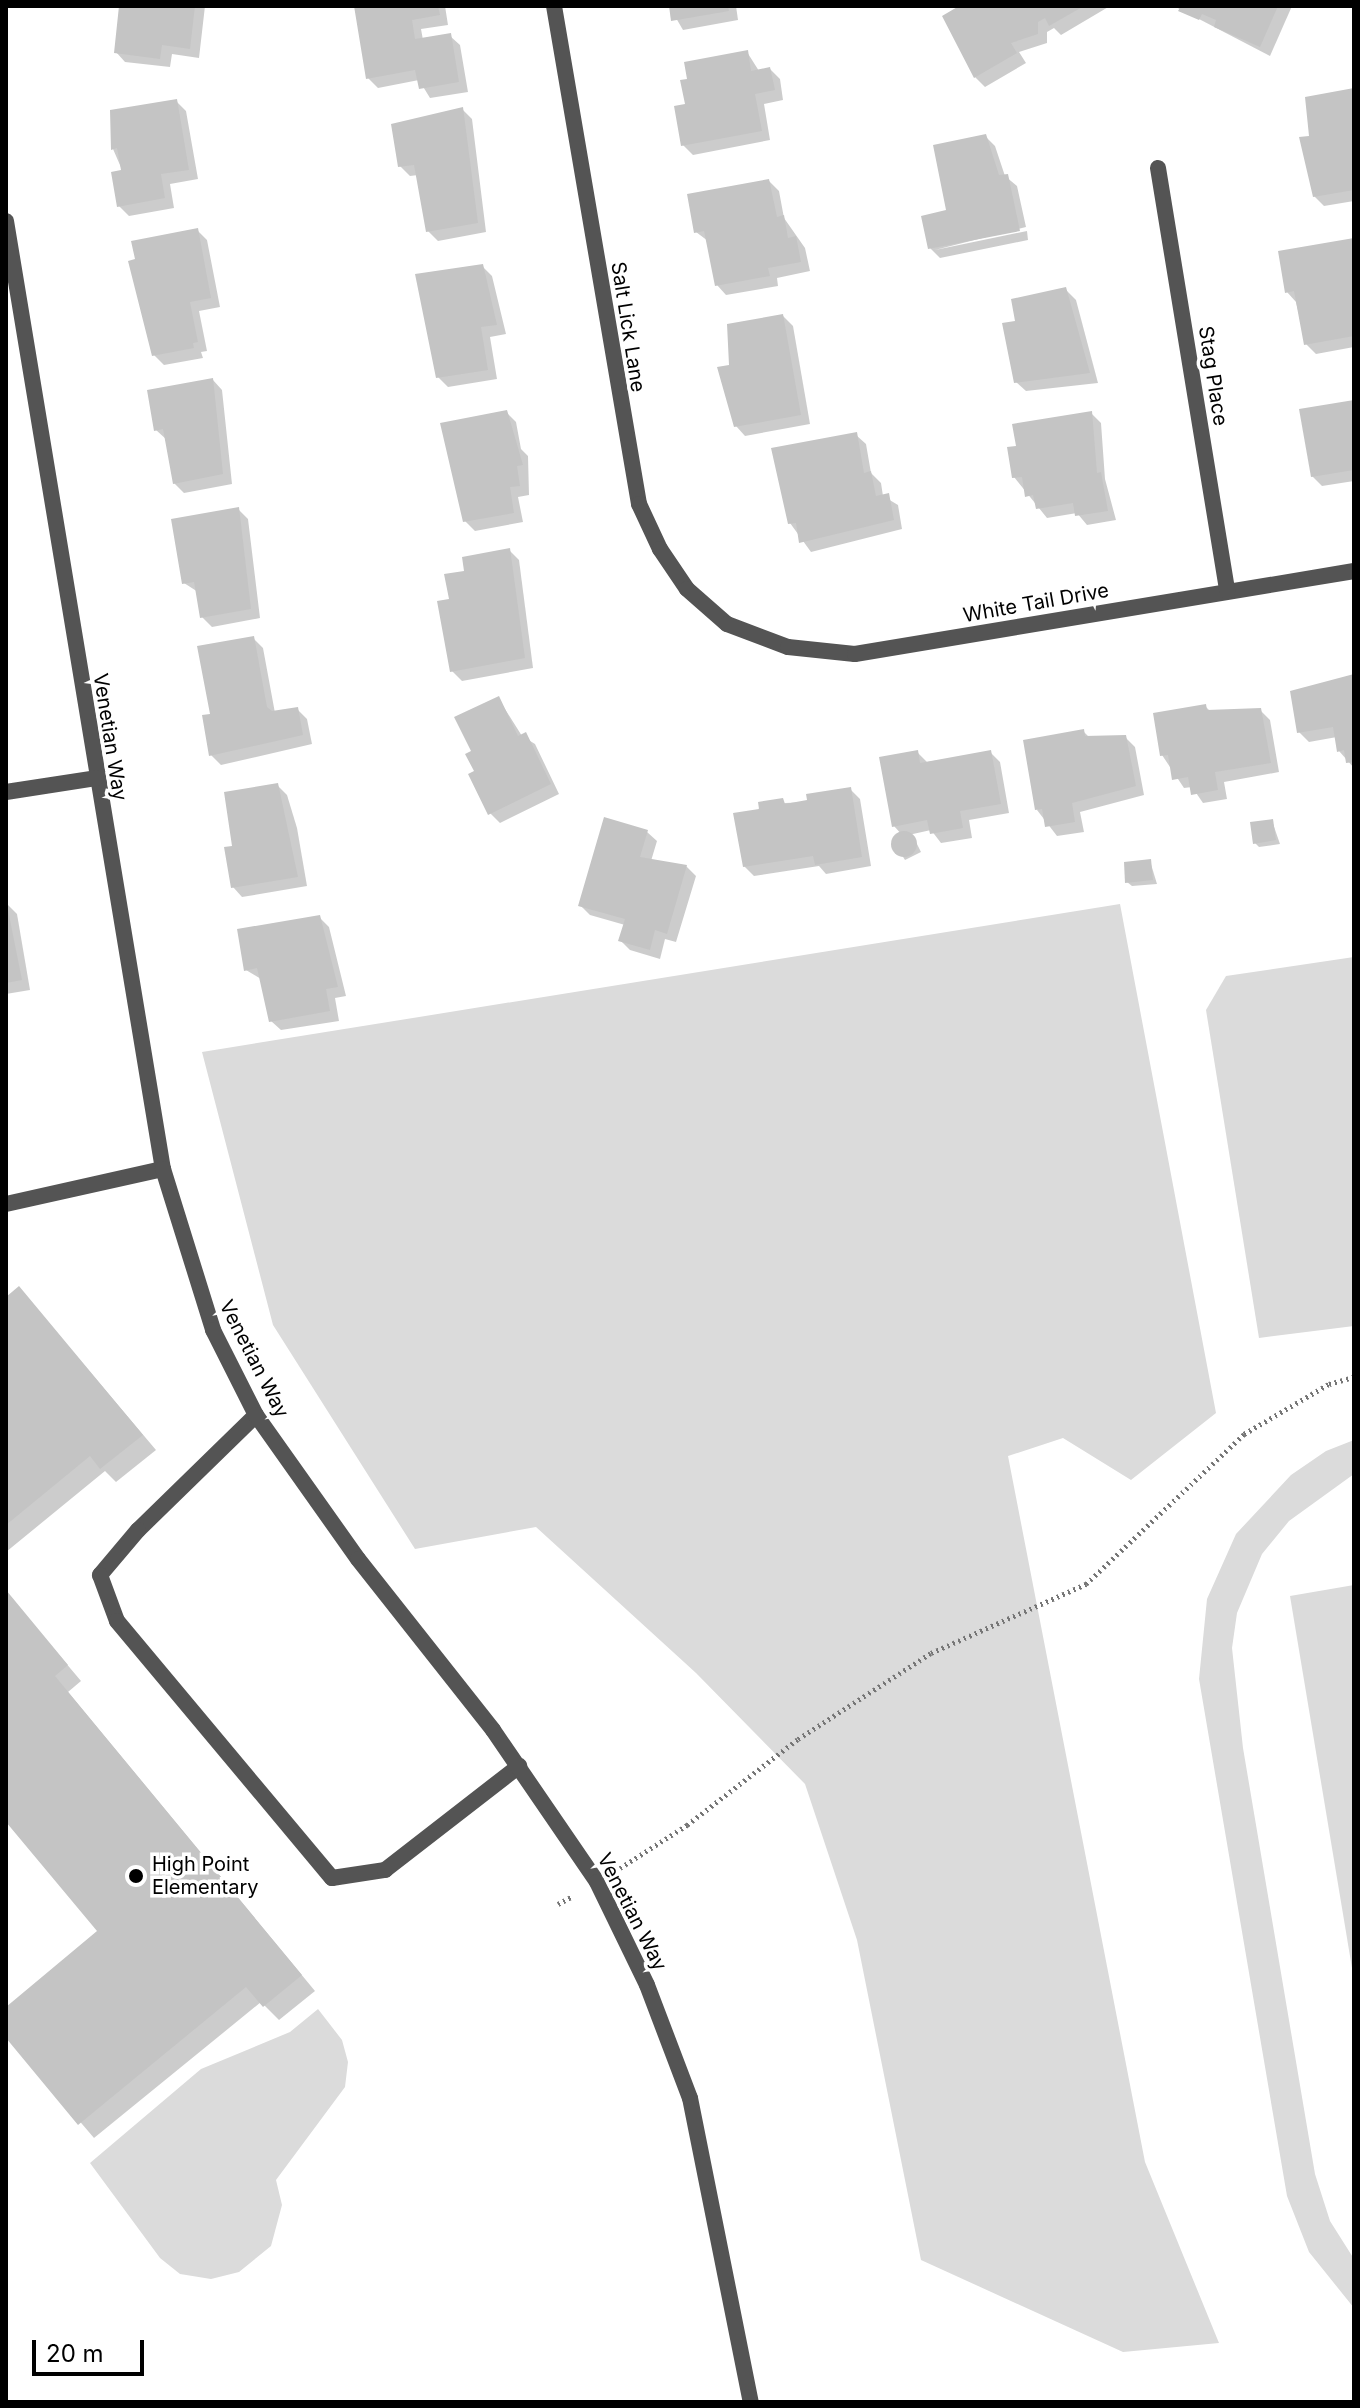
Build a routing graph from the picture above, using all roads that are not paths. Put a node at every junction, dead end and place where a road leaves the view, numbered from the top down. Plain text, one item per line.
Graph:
1 (554, 6) edge
2 (1158, 168) dead end
3 (6, 221) edge
4 (1354, 571) edge
5 (1227, 591) junction
6 (727, 624) joint
7 (96, 778) junction
8 (6, 792) edge
9 (163, 1169) junction
10 (6, 1204) edge
11 (256, 1415) junction
12 (519, 1766) junction
13 (751, 2402) edge

1 - 6 street, Salt Lick Lane
2 - 5 street, Stag Place
3 - 7 street, Venetian Way
4 - 5 street, White Tail Drive
5 - 6 street, White Tail Drive
7 - 8 street
7 - 9 street, Venetian Way
9 - 10 street
9 - 11 street, Venetian Way
11 - 12 street, Venetian Way
11 - 12 street
12 - 13 street, Venetian Way

